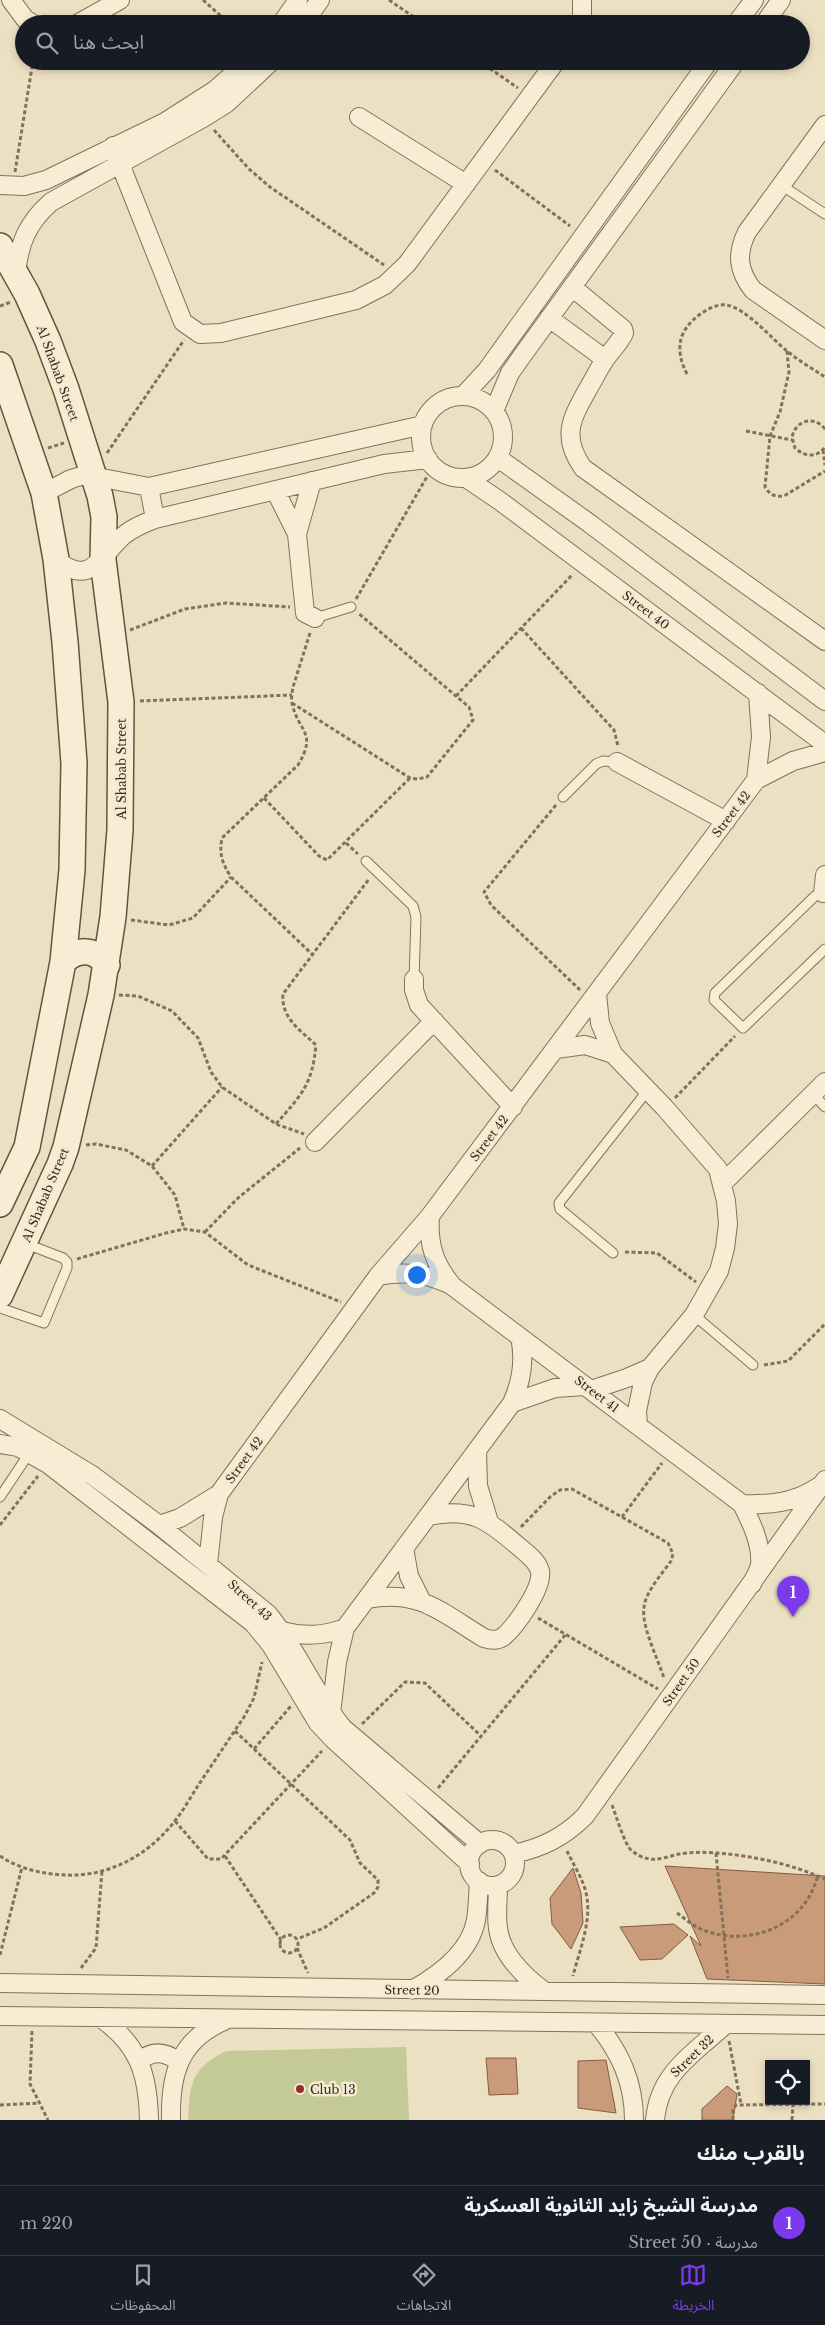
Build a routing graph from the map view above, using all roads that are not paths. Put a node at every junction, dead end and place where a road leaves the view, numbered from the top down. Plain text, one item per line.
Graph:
1 (11, 0) edge
2 (120, 0) edge
3 (298, 0) edge
4 (320, 0) edge
5 (582, 0) edge
6 (781, 0) edge
7 (22, 15) edge
8 (94, 15) edge
9 (287, 15) edge
10 (309, 15) edge
11 (582, 15) edge
12 (770, 15) edge
13 (238, 70) edge
14 (262, 70) edge
15 (550, 70) edge
16 (703, 70) edge
17 (729, 70) edge
18 (359, 117) dead end
19 (825, 125) edge
20 (113, 146) junction
21 (121, 164) junction
22 (466, 184) junction
23 (781, 185) junction
24 (6, 186) edge
25 (825, 214) edge
26 (0, 246) edge
27 (16, 274) junction
28 (572, 287) junction
29 (549, 318) junction
30 (825, 340) edge
31 (606, 359) junction
32 (0, 365) edge
33 (463, 396) junction
34 (494, 411) junction
35 (423, 425) junction
36 (498, 458) junction
37 (431, 463) junction
38 (92, 476) junction
39 (466, 478) junction
40 (312, 481) junction
41 (149, 487) junction
42 (275, 490) junction
43 (44, 493) junction
44 (155, 519) junction
45 (297, 534) junction
46 (56, 559) junction
47 (103, 560) junction
48 (351, 607) road end
49 (310, 613) joint
50 (825, 641) edge
51 (758, 693) junction
52 (825, 701) edge
53 (825, 744) edge
54 (825, 752) edge
55 (617, 762) joint
56 (756, 780) junction
57 (562, 797) road end
58 (726, 821) junction
59 (366, 861) road end
60 (825, 875) edge
61 (824, 894) edge
62 (825, 949) edge
63 (63, 962) junction
64 (107, 965) junction
65 (414, 979) joint
66 (594, 997) junction
67 (434, 1021) junction
68 (556, 1048) junction
69 (612, 1054) junction
70 (825, 1082) edge
71 (648, 1090) junction
72 (812, 1094) junction
73 (512, 1106) junction
74 (825, 1107) edge
75 (317, 1141) road end
76 (722, 1184) junction
77 (2, 1195) edge
78 (430, 1216) junction
79 (24, 1243) junction
80 (613, 1253) road end
81 (378, 1276) junction
82 (451, 1285) junction
83 (0, 1295) edge
84 (0, 1308) edge
85 (694, 1315) junction
86 (520, 1337) junction
87 (753, 1365) road end
88 (650, 1368) junction
89 (588, 1388) junction
90 (512, 1403) junction
91 (0, 1419) edge
92 (638, 1426) junction
93 (0, 1444) edge
94 (477, 1450) junction
95 (30, 1452) junction
96 (824, 1482) edge
97 (219, 1494) junction
98 (0, 1497) edge
99 (742, 1504) junction
100 (428, 1516) junction
101 (489, 1522) junction
102 (159, 1525) junction
103 (404, 1548) junction
104 (208, 1564) junction
105 (752, 1584) junction
106 (367, 1599) junction
107 (421, 1600) junction
108 (346, 1628) junction
109 (282, 1631) junction
110 (331, 1714) junction
111 (342, 1734) junction
112 (480, 1844) junction
113 (513, 1854) junction
114 (470, 1864) junction
115 (479, 1881) junction
116 (498, 1885) junction
117 (0, 1983) edge
118 (412, 1990) junction
119 (544, 1990) junction
120 (825, 1995) edge
121 (0, 2016) edge
122 (99, 2017) junction
123 (227, 2020) junction
124 (596, 2023) junction
125 (726, 2024) junction
126 (825, 2025) edge
127 (139, 2061) junction
128 (179, 2062) junction
129 (149, 2120) edge
130 (171, 2120) edge
131 (634, 2120) edge
132 (655, 2120) edge

1 - 7 street
2 - 8 street
3 - 9 street
4 - 10 street
5 - 11 street
6 - 12 street
13 - 20 street
14 - 21 street
15 - 22 street
16 - 33 street
17 - 28 street
18 - 22 street
19 - 23 street
20 - 21 street
20 - 24 street
21 - 22 street
21 - 27 street
23 - 25 lane
23 - 30 street
26 - 27 street, Al Shabab Street
27 - 38 street, Al Shabab Street
28 - 29 street
28 - 31 street
29 - 31 street
29 - 34 street
31 - 50 street
32 - 43 street
33 - 34 street
33 - 35 street
34 - 36 street
35 - 37 street
35 - 41 street
36 - 39 street
36 - 52 street
37 - 39 street
37 - 40 street
38 - 41 street
38 - 43 street
38 - 47 street, Al Shabab Street
39 - 51 street, Street 40
40 - 42 street
40 - 45 street
41 - 44 street
42 - 44 street
42 - 45 street
43 - 46 street
44 - 47 street
45 - 49 street
46 - 47 street
46 - 63 street
47 - 64 street, Al Shabab Street
48 - 49 lane
51 - 53 street, Street 40
51 - 56 street, Street 42
54 - 56 street, Street 42
55 - 57 lane
55 - 58 street
56 - 58 street, Street 42
58 - 66 street, Street 42
59 - 65 lane
60 - 61 street
61 - 62 lane
63 - 64 street
63 - 77 street
64 - 79 street, Al Shabab Street
65 - 67 street
66 - 68 street, Street 42
66 - 69 street
67 - 73 street
67 - 75 street
68 - 69 street
68 - 73 street, Street 42
69 - 71 street
70 - 72 street
71 - 76 street
71 - 80 lane
72 - 74 lane
72 - 76 street
73 - 78 street, Street 42
76 - 85 street
78 - 81 street, Street 42
78 - 82 street, Street 41
79 - 83 street, Al Shabab Street
79 - 84 lane
81 - 82 street, Street 41
81 - 97 street, Street 42
82 - 86 street, Street 41
85 - 87 lane
85 - 88 street
86 - 89 street, Street 41
86 - 90 street
88 - 89 street
88 - 92 street
89 - 90 street
89 - 92 street, Street 41
90 - 94 street
91 - 102 street, Street 43
92 - 99 street, Street 41
93 - 95 street, Street 43
94 - 100 street
94 - 101 street
95 - 98 lane
95 - 111 street, Street 43
96 - 99 street
96 - 105 street, Street 50
97 - 102 street, Street 42
97 - 104 street, Street 42
99 - 105 street, Street 41
100 - 101 street
100 - 103 street
101 - 107 street
102 - 104 street, Street 43
103 - 106 street
103 - 107 street
104 - 109 street, Street 43
105 - 113 street, Street 50
106 - 107 street
106 - 108 street
108 - 109 street
108 - 110 street
109 - 110 street, Street 43
110 - 111 street, Street 43
111 - 112 street, Street 43
111 - 114 street, Street 43
112 - 113 street
112 - 114 street
113 - 116 street
114 - 115 street
115 - 116 street
115 - 118 street
116 - 119 street
117 - 118 street, Street 20
118 - 119 street, Street 20
119 - 120 street, Street 20
121 - 122 street
122 - 123 street
122 - 127 street
123 - 124 street
123 - 128 street
124 - 125 street
124 - 131 street
125 - 126 street
125 - 132 street, Street 32
127 - 128 street
127 - 129 street
128 - 130 street

